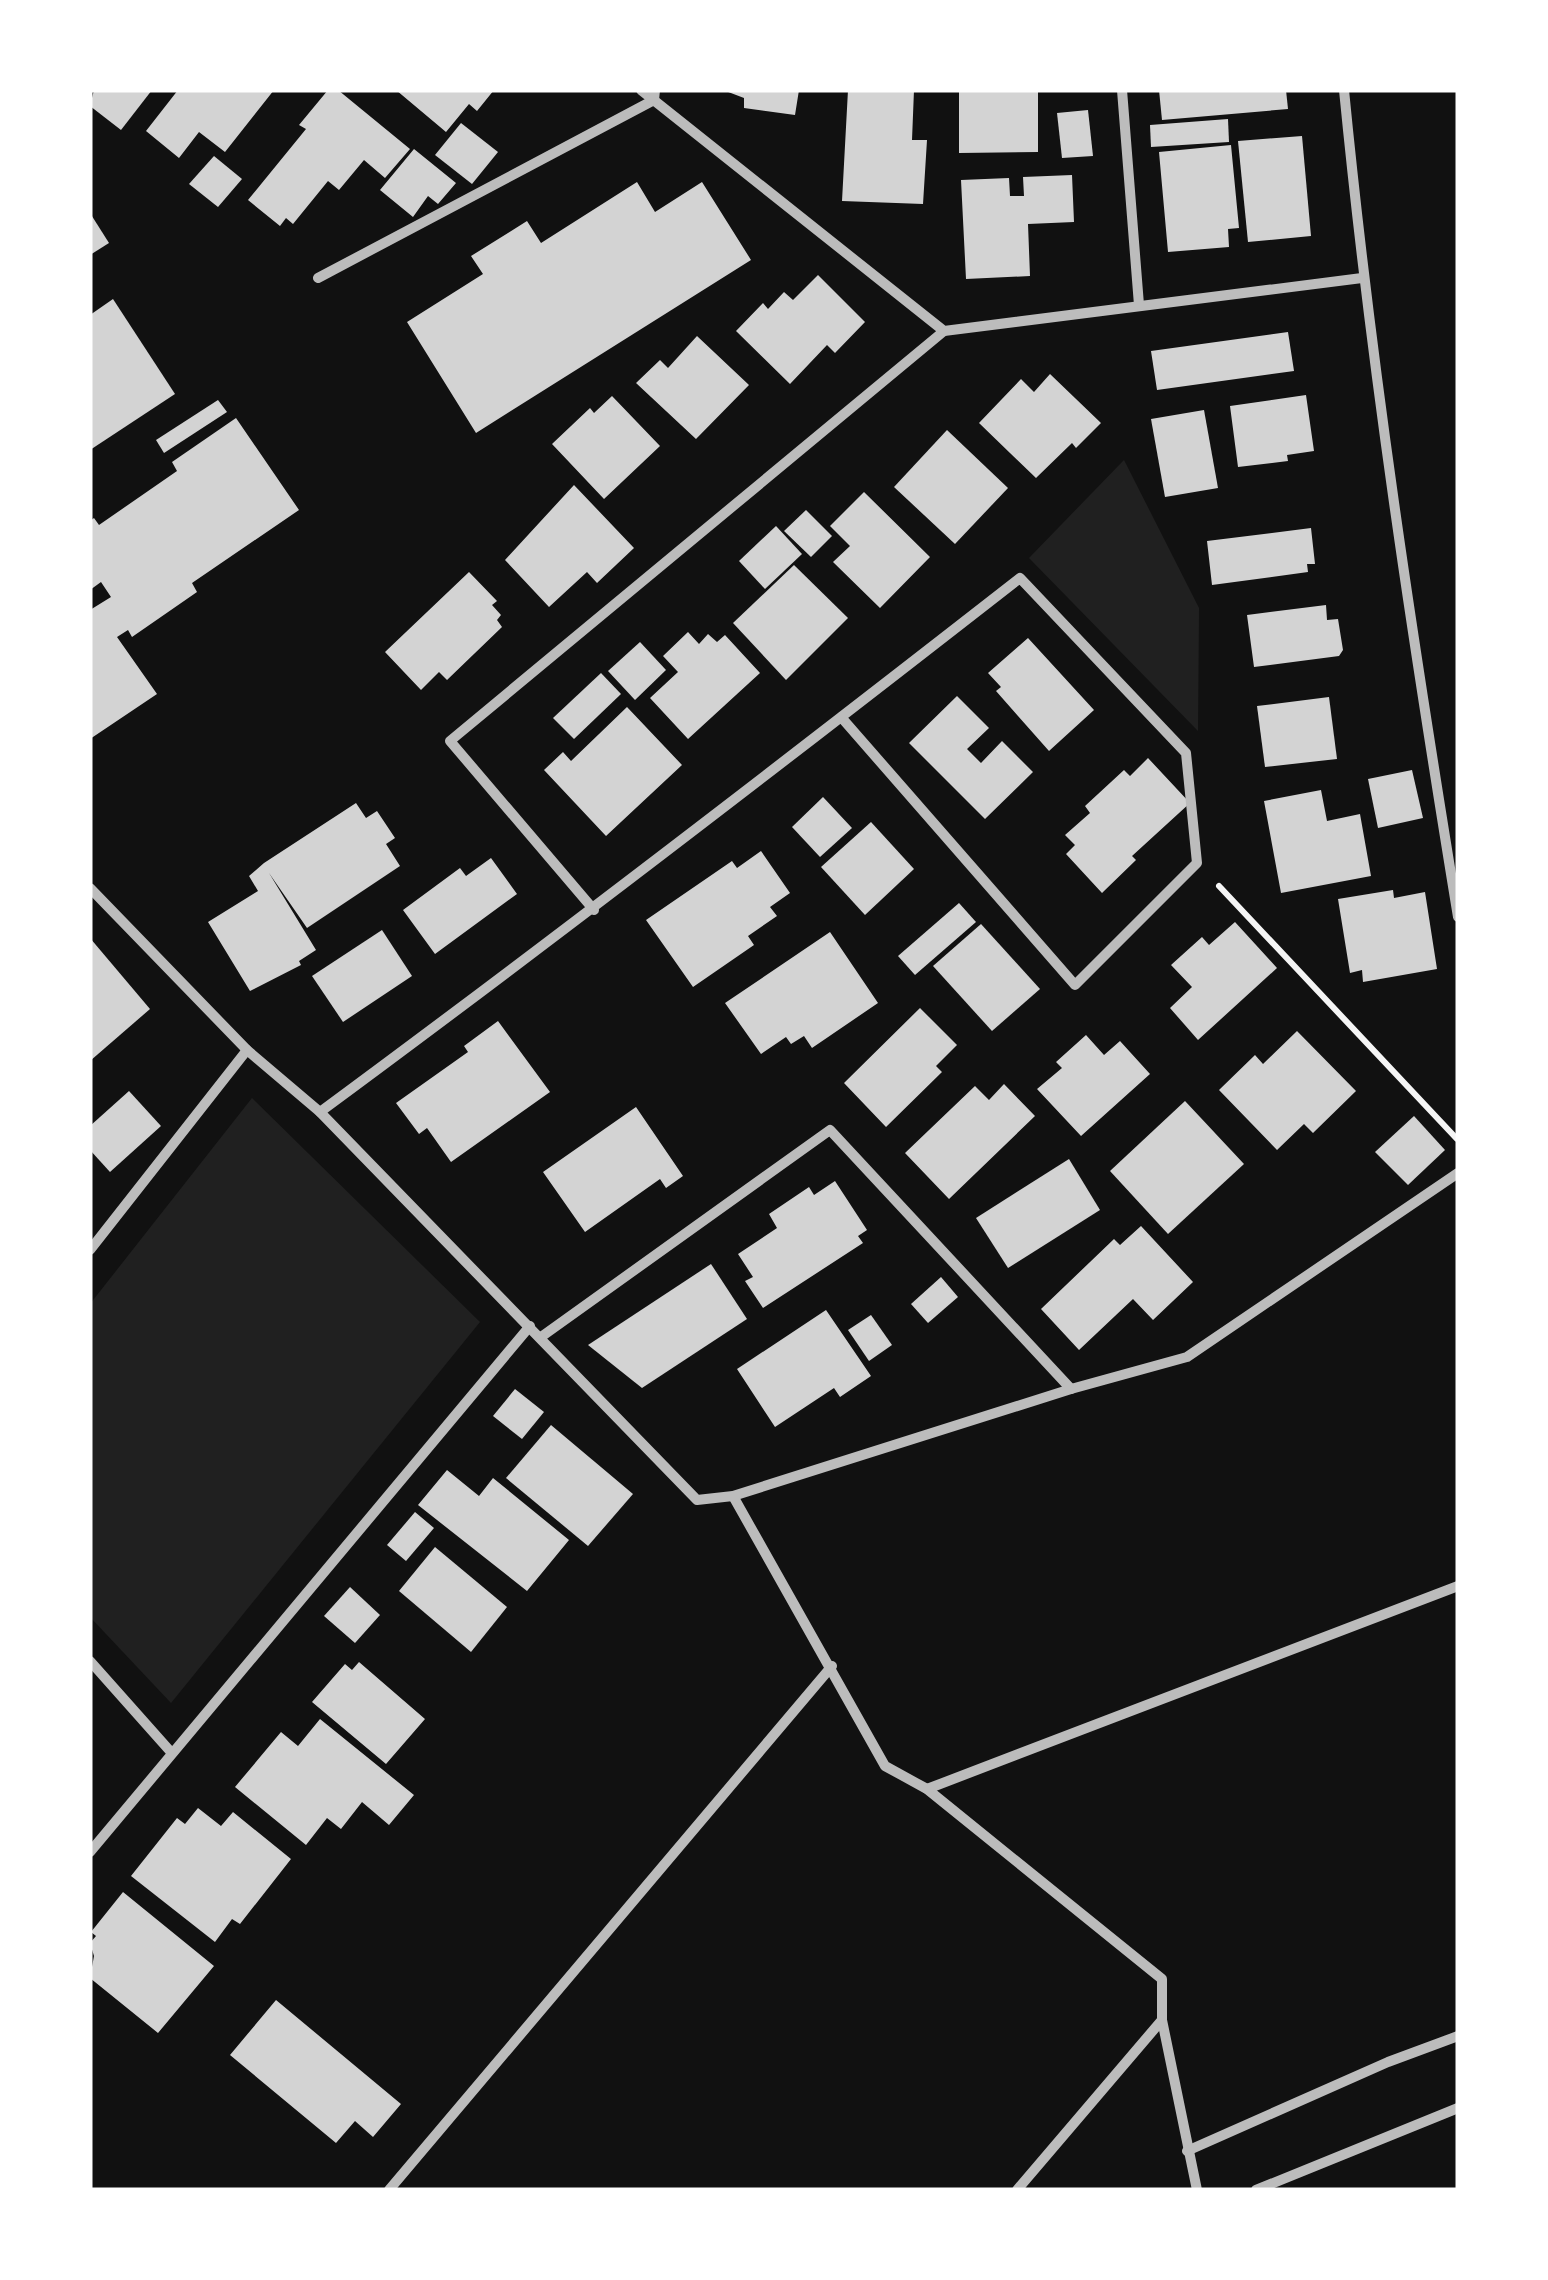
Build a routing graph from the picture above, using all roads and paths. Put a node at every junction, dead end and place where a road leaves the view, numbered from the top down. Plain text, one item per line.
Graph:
1 (641, 90) edge
2 (1122, 90) edge
3 (1344, 90) edge
4 (654, 95) edge
5 (318, 278) dead end
6 (1362, 278) junction
7 (1139, 305) junction
8 (944, 332) junction
9 (841, 718) junction
10 (1198, 863) junction
11 (90, 888) edge
12 (594, 910) junction
13 (1458, 910) edge
14 (247, 1050) junction
15 (320, 1112) junction
16 (1458, 1140) edge
17 (1458, 1173) edge
18 (90, 1250) edge
19 (530, 1326) junction
20 (541, 1338) junction
21 (1072, 1388) junction
22 (733, 1496) junction
23 (1458, 1586) edge
24 (90, 1661) edge
25 (832, 1666) junction
26 (170, 1751) junction
27 (928, 1788) junction
28 (90, 1852) edge
29 (1162, 2020) junction
30 (1458, 2036) edge
31 (1458, 2108) edge
32 (1187, 2151) junction
33 (389, 2190) edge
34 (1018, 2190) edge
35 (1197, 2190) edge
36 (1256, 2190) edge

1 - 4 street
2 - 7 street
3 - 6 street
4 - 5 street
4 - 8 street
6 - 7 street
6 - 13 street
7 - 8 street
8 - 12 street
9 - 10 street
9 - 10 street
9 - 12 street
10 - 16 path
11 - 14 street
12 - 15 street
14 - 15 street
14 - 18 street
15 - 19 street
17 - 21 street
19 - 20 street
19 - 26 street
20 - 21 street
20 - 22 street
21 - 22 street
22 - 25 street
23 - 27 street
24 - 26 street
25 - 27 street
25 - 33 street
26 - 28 street
27 - 29 street
29 - 32 street
29 - 34 street
30 - 32 street
31 - 36 street
32 - 35 street

